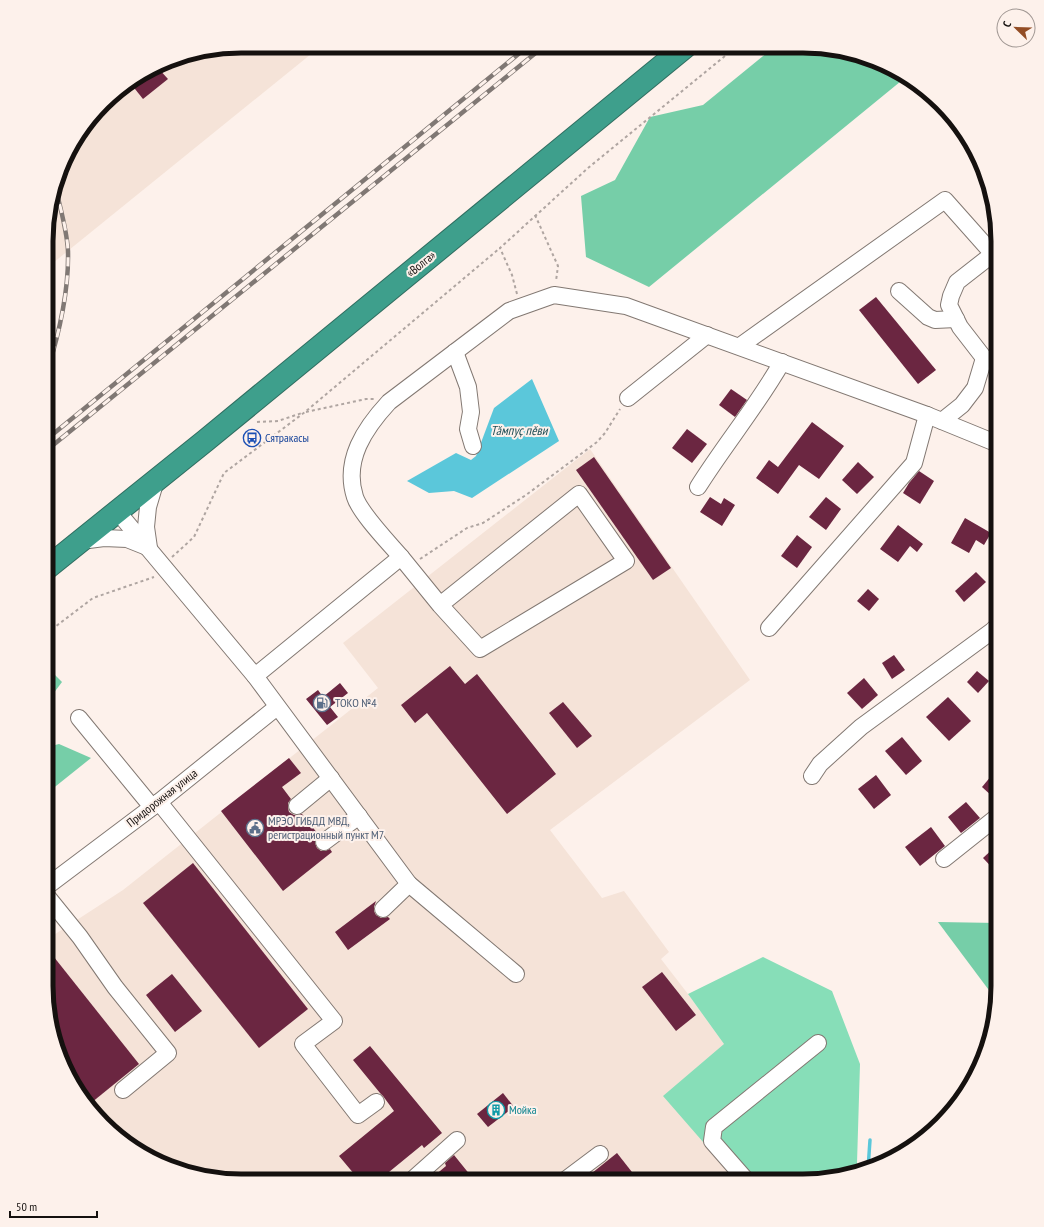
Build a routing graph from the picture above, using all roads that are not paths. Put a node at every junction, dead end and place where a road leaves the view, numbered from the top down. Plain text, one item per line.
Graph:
1 (678, 53) edge
2 (991, 248) edge
3 (991, 255) edge
4 (899, 291) dead end
5 (956, 319) junction
6 (707, 335) junction
7 (740, 346) junction
8 (455, 352) junction
9 (991, 361) edge
10 (782, 362) junction
11 (628, 398) road end
12 (927, 415) junction
13 (942, 421) junction
14 (991, 441) edge
15 (473, 446) dead end
16 (156, 480) junction
17 (698, 487) dead end
18 (118, 511) junction
19 (81, 541) junction
20 (149, 548) junction
21 (405, 562) junction
22 (53, 563) edge
23 (440, 605) junction
24 (769, 628) dead end
25 (991, 631) edge
26 (255, 676) junction
27 (277, 707) junction
28 (79, 718) dead end
29 (812, 776) dead end
30 (331, 778) junction
31 (155, 805) junction
32 (297, 806) dead end
33 (359, 816) junction
34 (991, 822) edge
35 (324, 842) dead end
36 (944, 860) dead end
37 (53, 882) edge
38 (409, 884) junction
39 (53, 904) edge
40 (383, 909) dead end
41 (516, 974) dead end
42 (818, 1043) dead end
43 (123, 1090) dead end
44 (376, 1102) dead end
45 (457, 1140) dead end
46 (600, 1154) dead end
47 (419, 1174) edge
48 (573, 1174) edge
49 (741, 1174) edge

1 - 16 highway, «Волга»
2 - 7 street
3 - 5 street
4 - 5 street
5 - 9 street
6 - 7 street
6 - 8 street
6 - 11 street
7 - 10 street
8 - 15 street
8 - 21 street
9 - 13 street
10 - 12 street
10 - 17 street
12 - 13 street
12 - 24 street
13 - 14 street
16 - 18 highway, «Волга»
16 - 20 street
18 - 19 highway, «Волга»
18 - 20 street
19 - 20 street
19 - 22 highway, «Волга»
20 - 26 street
21 - 23 street
21 - 26 street
23 - 23 street
25 - 29 street
26 - 27 street
27 - 30 street
27 - 31 street, Придорожная улица
28 - 31 street
30 - 32 street
30 - 33 street
31 - 37 street, Придорожная улица
31 - 44 street
33 - 35 street
33 - 38 street
34 - 36 street
38 - 40 street
38 - 41 street
39 - 43 street
42 - 49 street
45 - 47 street
46 - 48 street

